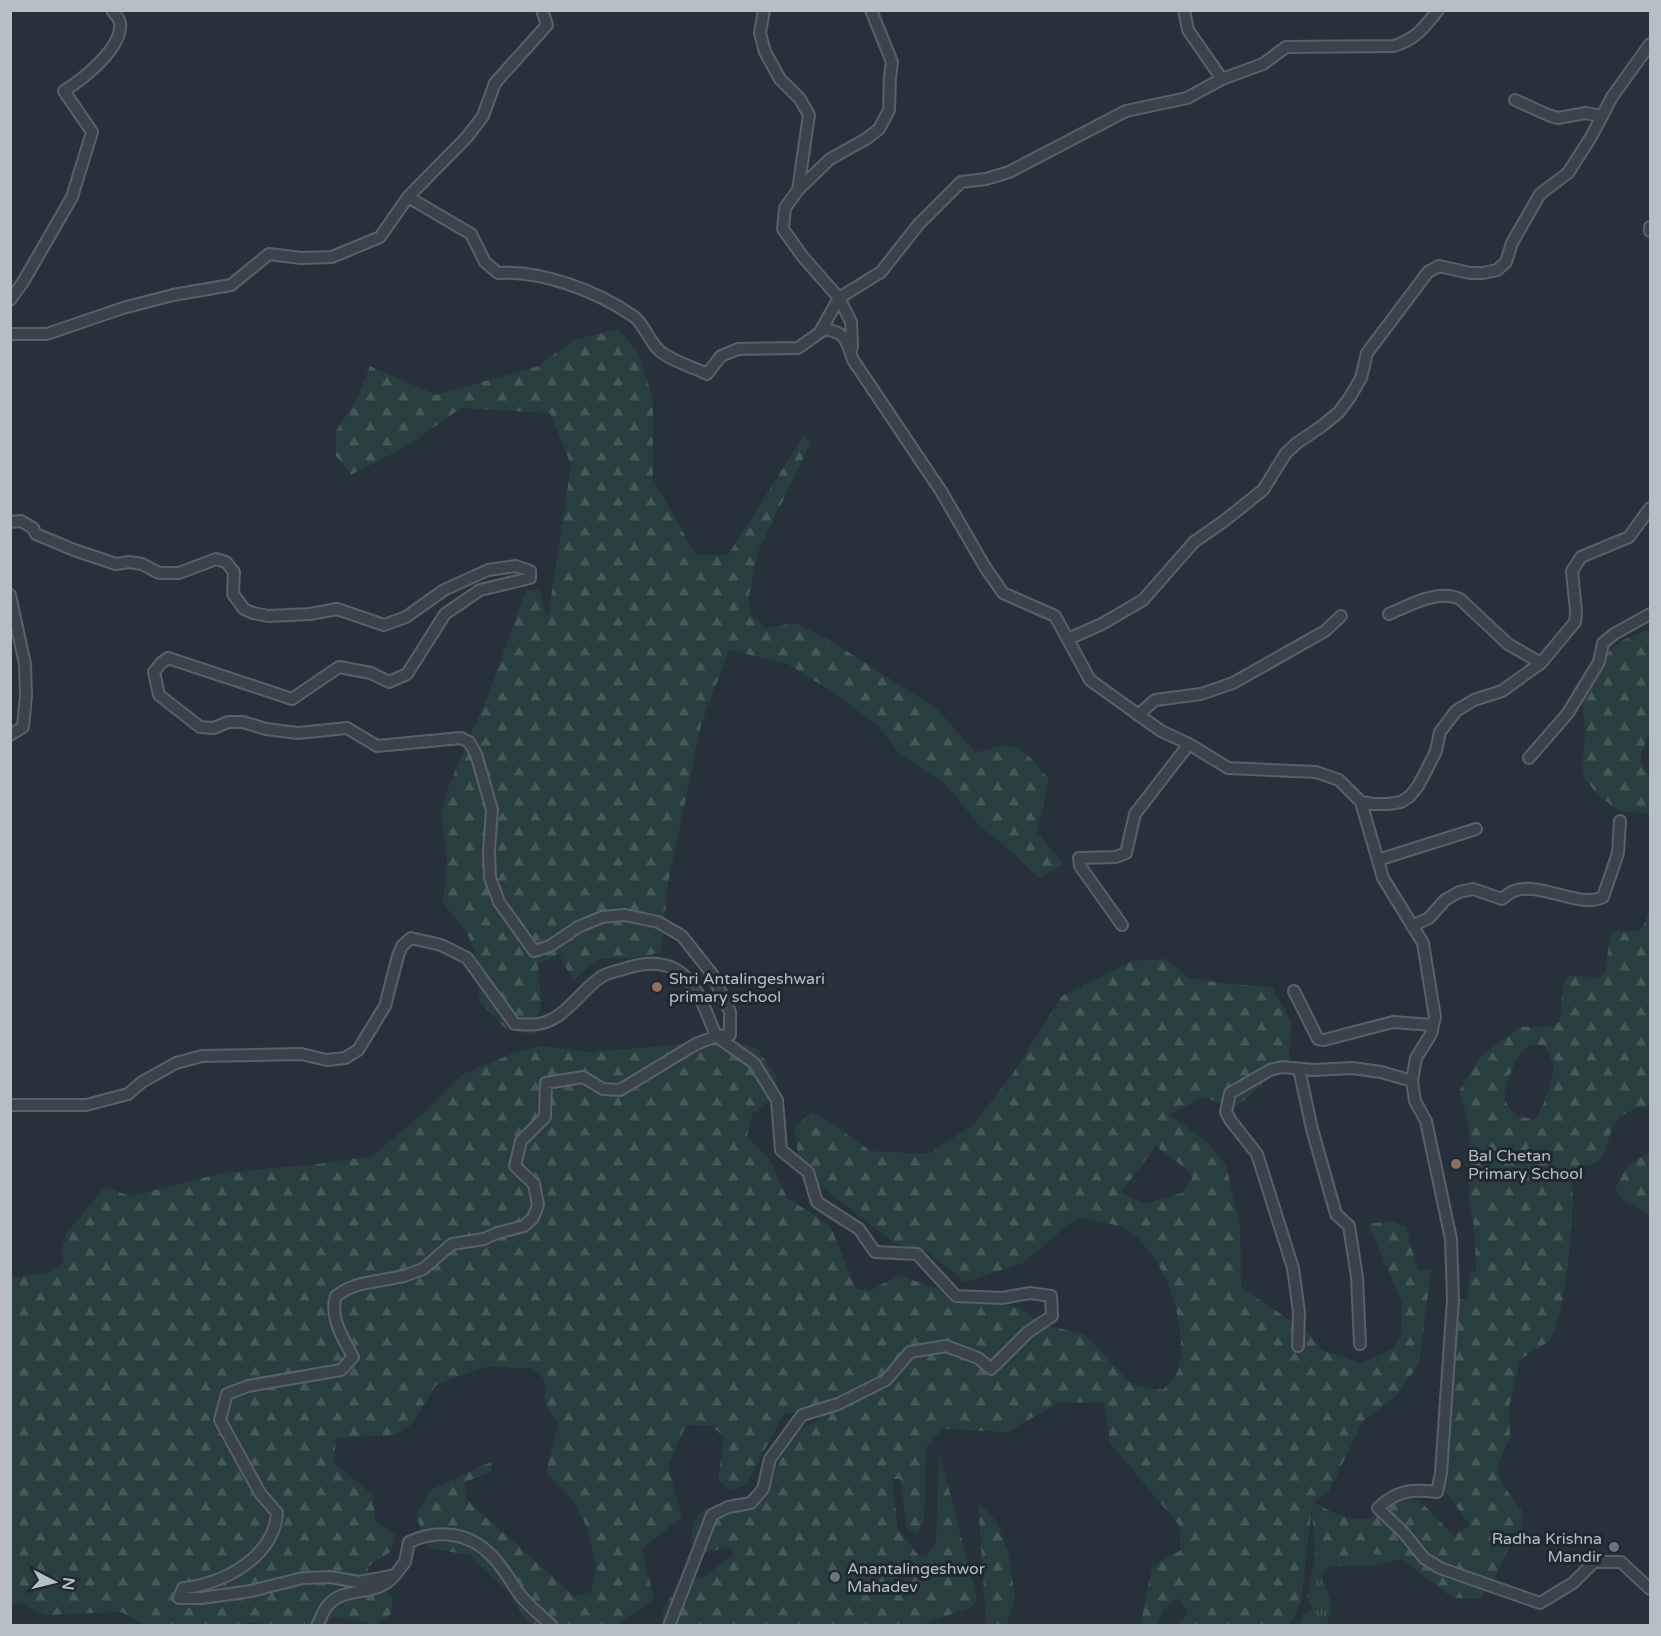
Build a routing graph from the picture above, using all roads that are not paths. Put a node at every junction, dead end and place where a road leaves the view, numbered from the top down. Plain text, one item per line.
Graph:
1 (112, 10) edge
2 (542, 10) edge
3 (764, 10) edge
4 (871, 10) edge
5 (1184, 10) edge
6 (1438, 10) edge
7 (1650, 44) edge
8 (1222, 79) junction
9 (1515, 100) dead end
10 (1600, 117) junction
11 (798, 190) junction
12 (408, 197) junction
13 (839, 298) junction
14 (10, 300) edge
15 (820, 332) junction
16 (10, 334) edge
17 (853, 360) junction
18 (1650, 508) edge
19 (10, 522) edge
20 (10, 595) edge
21 (1389, 614) dead end
22 (1650, 614) edge
23 (1341, 616) dead end
24 (1068, 639) junction
25 (1541, 663) junction
26 (1138, 715) junction
27 (10, 735) edge
28 (1189, 744) junction
29 (1529, 758) dead end
30 (1361, 802) junction
31 (1620, 821) dead end
32 (1476, 830) dead end
33 (1378, 860) junction
34 (1122, 925) dead end
35 (1412, 926) junction
36 (1294, 991) dead end
37 (1433, 1025) junction
38 (716, 1036) junction
39 (1299, 1069) junction
40 (1412, 1081) junction
41 (10, 1105) edge
42 (1360, 1344) dead end
43 (1298, 1346) dead end
44 (395, 1575) junction
45 (1650, 1589) edge
46 (317, 1626) edge
47 (552, 1626) edge
48 (669, 1626) edge

1 - 14 street
2 - 12 street
3 - 11 street
4 - 11 street
5 - 8 street
6 - 8 street
7 - 10 street
8 - 13 street
9 - 10 street
10 - 24 street
11 - 13 street
12 - 15 street
12 - 16 street
13 - 15 street
13 - 17 street
15 - 17 street
17 - 24 street
18 - 25 street
19 - 38 street
20 - 27 street
21 - 25 street
22 - 29 street
23 - 26 street
24 - 26 street
25 - 30 street
26 - 28 street
28 - 30 street
28 - 34 street
30 - 33 street
31 - 35 street
32 - 33 street
33 - 35 street
35 - 37 street
36 - 37 street
37 - 40 street
38 - 41 street
38 - 44 street
38 - 48 street
39 - 40 street
39 - 42 street
39 - 43 street
40 - 45 street
44 - 46 street
44 - 47 street

